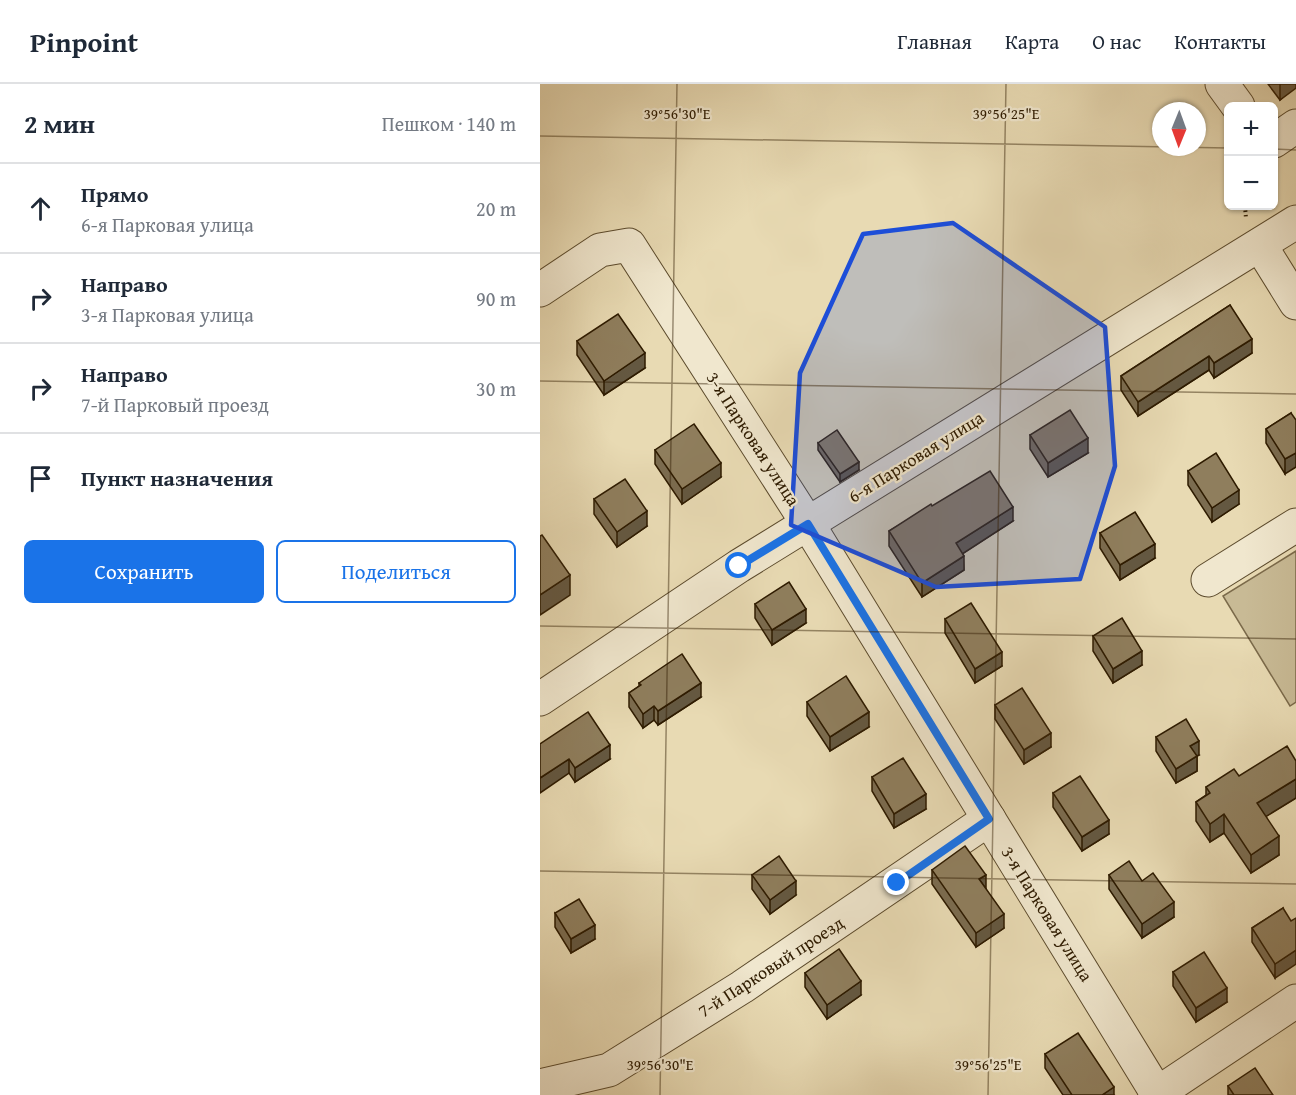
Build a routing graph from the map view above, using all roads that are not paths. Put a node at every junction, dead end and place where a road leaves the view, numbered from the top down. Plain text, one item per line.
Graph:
1 (1222, 84) edge
2 (1235, 102) edge
3 (1296, 126) edge
4 (1278, 138) edge
5 (1296, 222) edge
6 (1260, 245) junction
7 (540, 290) edge
8 (1296, 303) edge
9 (808, 524) junction
10 (1296, 525) edge
11 (1208, 580) dead end
12 (540, 699) edge
13 (989, 819) junction
14 (1296, 1001) edge
15 (540, 1086) edge
16 (1157, 1094) edge

1 - 2 street
3 - 4 street
5 - 6 street, 6-я Парковая улица
6 - 8 street
6 - 9 street, 6-я Парковая улица
7 - 9 street, 3-я Парковая улица
9 - 12 street, 6-я Парковая улица
9 - 13 street, 3-я Парковая улица
10 - 11 street
13 - 15 street, 7-й Парковый проезд
13 - 16 street, 3-я Парковая улица
14 - 16 street

